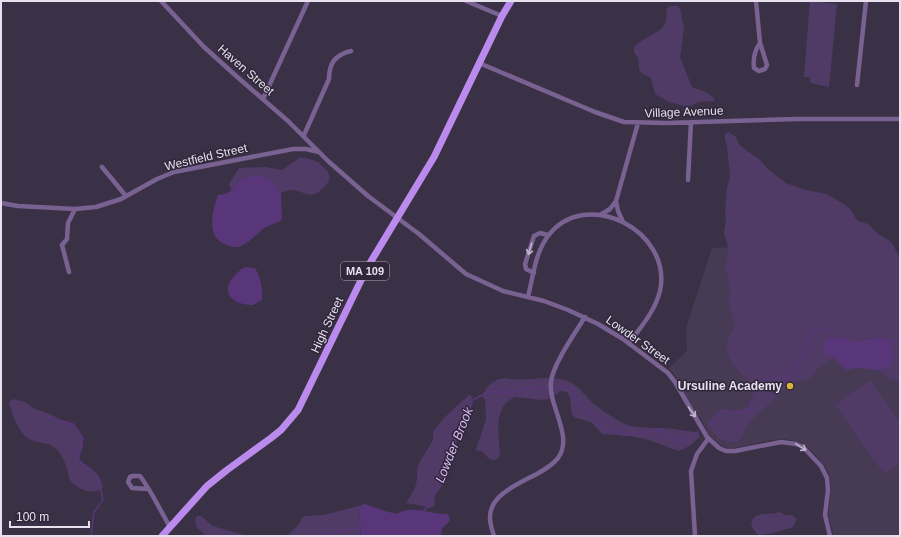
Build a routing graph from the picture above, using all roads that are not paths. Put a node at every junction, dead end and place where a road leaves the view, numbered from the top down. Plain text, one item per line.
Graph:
1 (161, 1) edge
2 (308, 1) edge
3 (466, 1) edge
4 (511, 1) edge
5 (756, 1) edge
6 (866, 1) edge
7 (502, 16) junction
8 (760, 43) junction
9 (352, 51) dead end
10 (479, 64) junction
11 (857, 86) dead end
12 (263, 99) junction
13 (900, 119) edge
14 (691, 122) junction
15 (638, 123) junction
16 (304, 135) junction
17 (319, 152) junction
18 (102, 167) dead end
19 (688, 180) dead end
20 (126, 196) junction
21 (616, 201) junction
22 (1, 203) edge
23 (75, 209) junction
24 (600, 215) junction
25 (397, 218) junction
26 (623, 222) junction
27 (548, 235) junction
28 (69, 272) dead end
29 (534, 273) junction
30 (528, 297) junction
31 (585, 317) junction
32 (629, 343) junction
33 (708, 439) junction
34 (148, 489) dead end
35 (170, 527) junction
36 (162, 536) edge
37 (494, 536) edge
38 (695, 536) edge
39 (830, 536) edge

1 - 12 street, Haven Street
2 - 12 street
3 - 7 street
4 - 7 main road, High Street / MA 109
5 - 8 street
6 - 11 street
7 - 10 main road, High Street / MA 109
8 - 8 street
9 - 16 street
10 - 15 street, Village Avenue
10 - 25 main road, High Street / MA 109
12 - 16 street, Haven Street
13 - 14 street, Village Avenue
14 - 15 street, Village Avenue
14 - 19 street
15 - 21 street
16 - 17 street, Haven Street
17 - 20 street, Westfield Street
17 - 25 street
18 - 20 street
20 - 23 street, Westfield Street
21 - 24 street
21 - 26 street
22 - 23 street, Westfield Street
23 - 28 street
24 - 26 street
24 - 27 street
25 - 30 street, Lowder Street
25 - 35 main road, High Street / MA 109
26 - 32 street
27 - 29 street
27 -> 29 street
29 - 30 street
30 - 31 street, Lowder Street
31 - 32 street, Lowder Street
31 - 37 street
32 -> 33 street, Lowder Street
33 - 38 street
33 -> 39 street, Lowder Street
34 - 35 street
35 - 36 main road, High Street / MA 109

